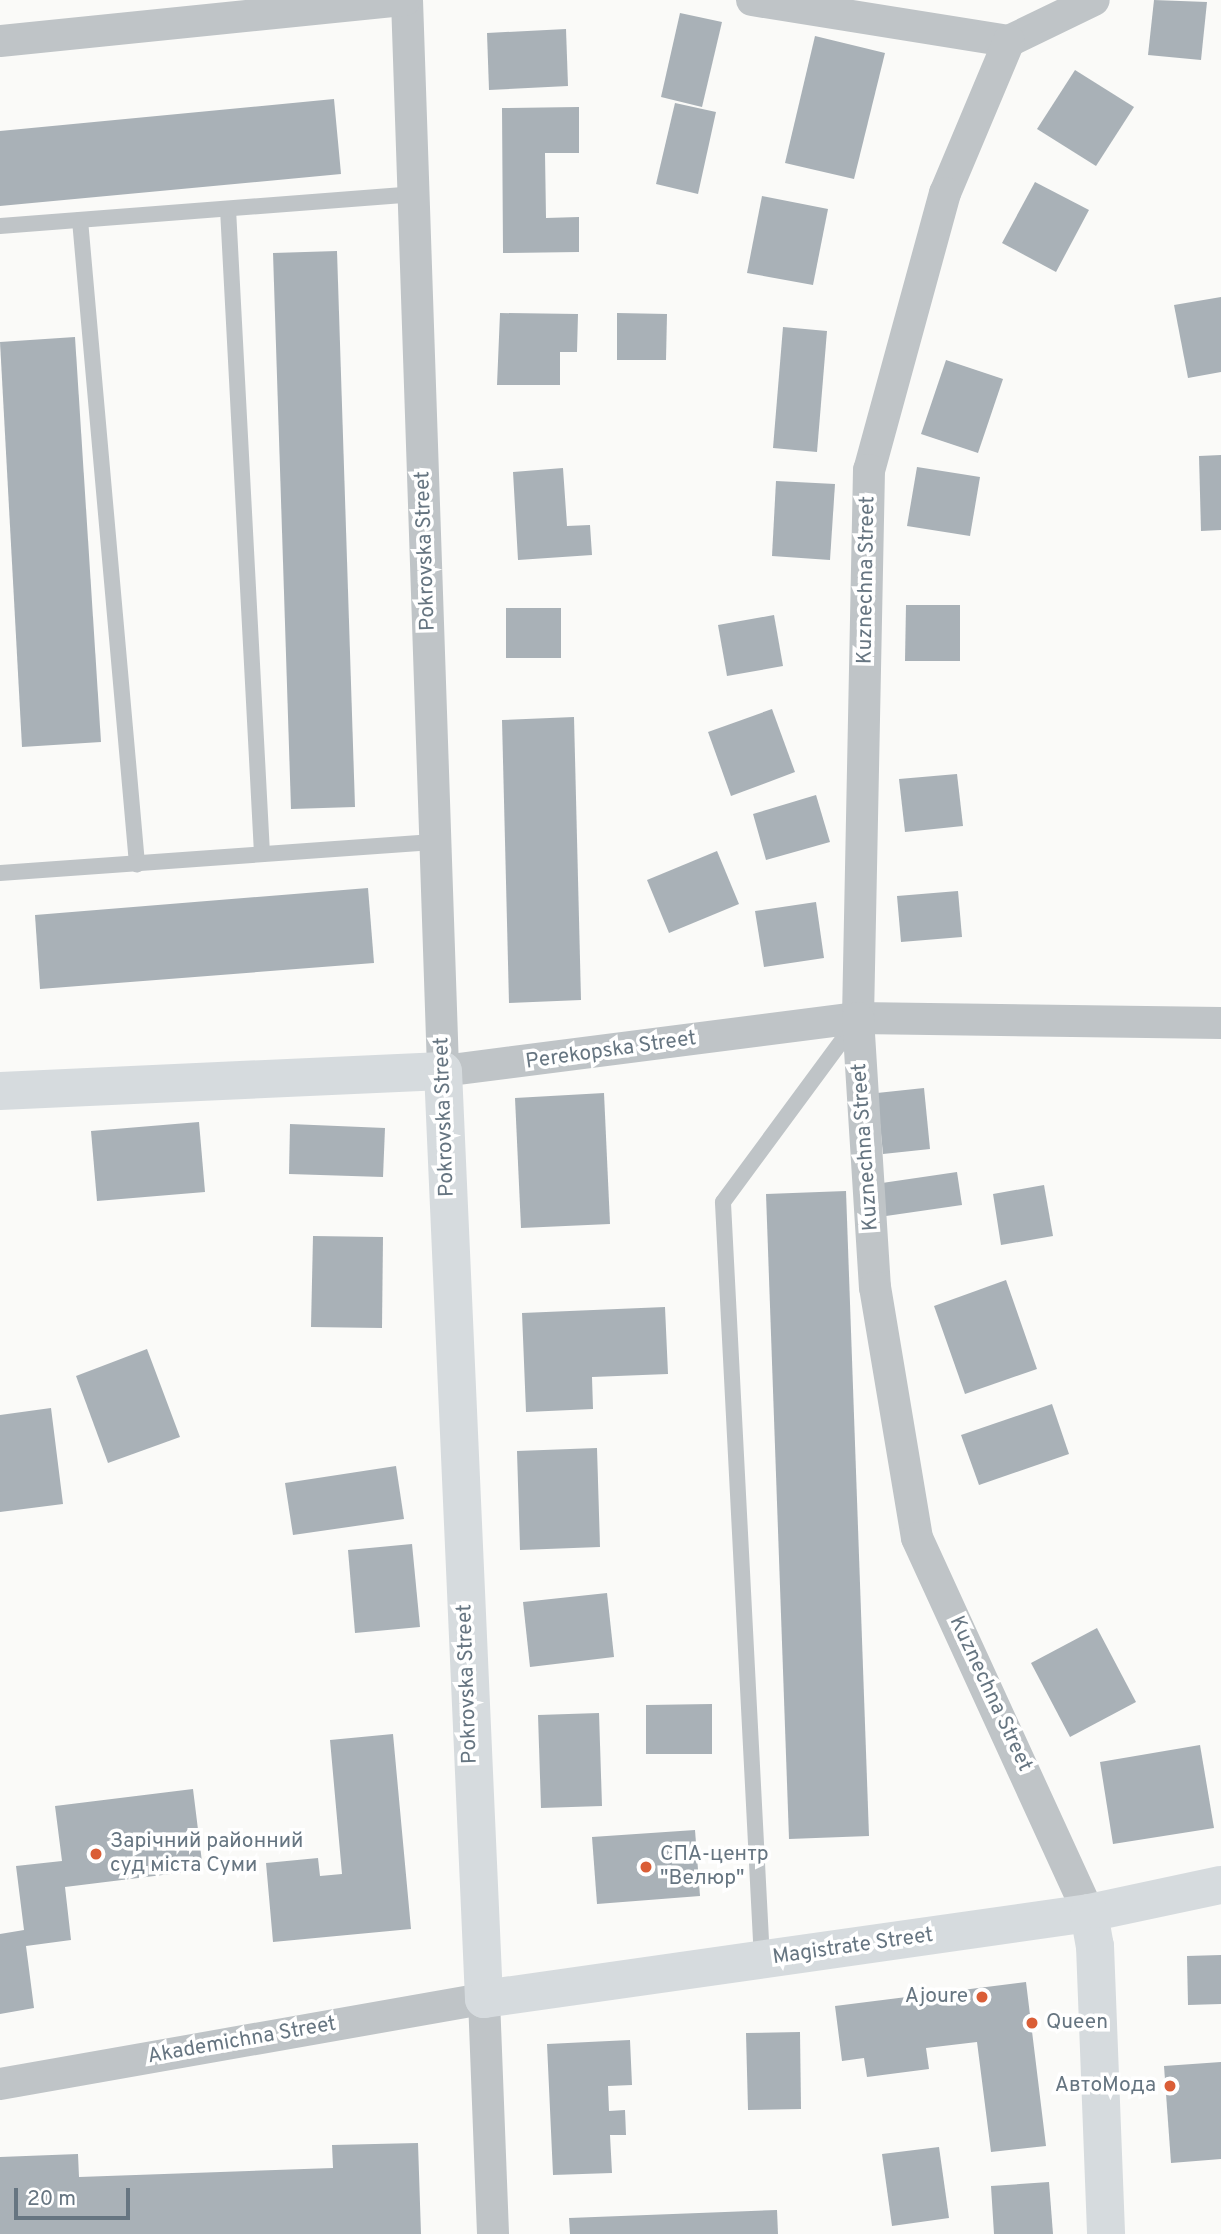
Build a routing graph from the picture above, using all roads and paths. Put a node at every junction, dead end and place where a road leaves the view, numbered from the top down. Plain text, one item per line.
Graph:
1 (406, 0) edge
2 (752, 0) edge
3 (1094, 0) edge
4 (171, 10) edge
5 (0, 41) edge
6 (1009, 41) junction
7 (414, 194) junction
8 (228, 209) junction
9 (80, 220) junction
10 (0, 226) edge
11 (437, 842) junction
12 (262, 855) junction
13 (136, 864) junction
14 (0, 873) edge
15 (858, 1018) junction
16 (1221, 1023) edge
17 (443, 1071) junction
18 (0, 1091) edge
19 (1221, 1885) edge
20 (1088, 1913) junction
21 (762, 1960) junction
22 (484, 1999) junction
23 (0, 2084) edge
24 (493, 2234) edge
25 (1106, 2234) edge

1 - 4 street
1 - 7 street, Pokrovska Street
2 - 6 street
3 - 6 street
4 - 5 street
6 - 15 street, Kuznechna Street
7 - 8 lane
7 - 11 street, Pokrovska Street
8 - 9 lane
8 - 12 lane
9 - 10 lane
9 - 13 lane
11 - 12 lane
11 - 17 street, Pokrovska Street
12 - 13 lane
13 - 14 lane
15 - 16 street, Perekopska Street
15 - 17 street, Perekopska Street
15 - 20 street, Kuznechna Street
15 - 21 lane
17 - 18 street, Perekopska Street
17 - 22 street, Pokrovska Street
19 - 20 street, Magistrate Street
20 - 21 street, Magistrate Street
20 - 25 street, Kuznechna Street
21 - 22 street, Magistrate Street
22 - 23 street, Akademichna Street
22 - 24 street, Pokrovska Street

